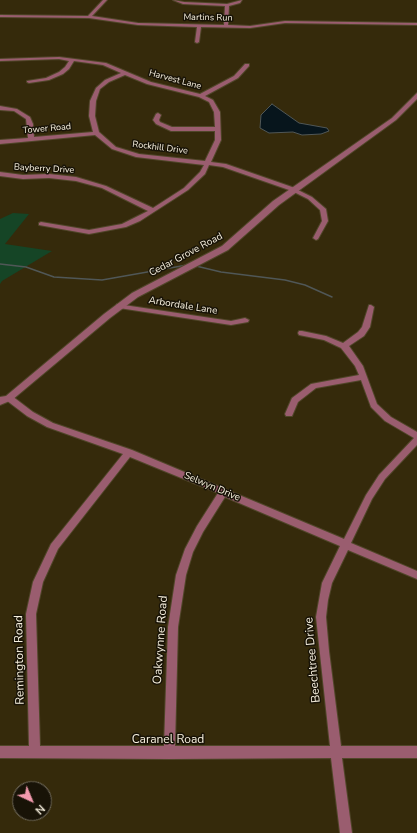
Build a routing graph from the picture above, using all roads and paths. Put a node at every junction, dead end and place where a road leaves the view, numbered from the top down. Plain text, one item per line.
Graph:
1 (105, 0) edge
2 (175, 0) edge
3 (240, 0) edge
4 (227, 5) junction
5 (0, 16) edge
6 (89, 17) junction
7 (417, 24) edge
8 (199, 26) junction
9 (226, 26) junction
10 (197, 42) dead end
11 (73, 59) junction
12 (0, 60) edge
13 (247, 65) dead end
14 (125, 73) junction
15 (29, 82) dead end
16 (417, 95) edge
17 (201, 96) junction
18 (0, 108) edge
19 (158, 115) dead end
20 (217, 129) junction
21 (96, 133) junction
22 (31, 139) junction
23 (0, 142) edge
24 (209, 162) junction
25 (0, 174) edge
26 (294, 190) junction
27 (153, 211) junction
28 (41, 224) dead end
29 (316, 238) dead end
30 (119, 306) junction
31 (371, 307) dead end
32 (244, 320) dead end
33 (302, 334) dead end
34 (344, 346) junction
35 (363, 377) junction
36 (9, 398) junction
37 (0, 401) edge
38 (289, 414) dead end
39 (417, 436) edge
40 (417, 440) edge
41 (129, 452) junction
42 (223, 492) junction
43 (345, 544) junction
44 (417, 575) edge
45 (0, 752) edge
46 (417, 752) edge
47 (35, 753) junction
48 (169, 753) junction
49 (336, 753) junction
50 (346, 833) edge

1 - 6 street
2 - 4 street
3 - 4 street
4 - 9 street
5 - 6 street, Martins Run
6 - 8 street, Martins Run
7 - 9 street, Martins Run
8 - 9 street, Martins Run
8 - 10 street
11 - 12 street, Harvest Lane
11 - 14 street, Harvest Lane
11 - 15 street
13 - 17 street
14 - 17 street, Harvest Lane
14 - 21 street
16 - 26 street, Cedar Grove Road
17 - 20 street, Harvest Lane
18 - 22 street
19 - 20 street
20 - 24 street, Harvest Lane
21 - 22 street, Tower Road
21 - 24 street, Rockhill Drive
22 - 23 street, Tower Road
24 - 26 street, Rockhill Drive
24 - 27 street, Harvest Lane
25 - 27 street, Bayberry Drive
26 - 29 street, Rockhill Drive
26 - 30 street, Cedar Grove Road
27 - 28 street, Harvest Lane
30 - 32 street, Arbordale Lane
30 - 36 street, Cedar Grove Road
31 - 34 street
33 - 34 street
34 - 35 street
35 - 38 street
35 - 39 street
36 - 37 street, Cedar Grove Road
36 - 41 street, Selwyn Drive
40 - 43 street, Beechtree Drive
41 - 42 street, Selwyn Drive
41 - 47 street, Remington Road
42 - 43 street, Selwyn Drive
42 - 48 street, Oakwynne Road
43 - 44 street, Selwyn Drive
43 - 49 street, Beechtree Drive
45 - 47 street, Caranel Road
46 - 49 street
47 - 48 street, Caranel Road
48 - 49 street, Caranel Road
49 - 50 street, Beechtree Drive

